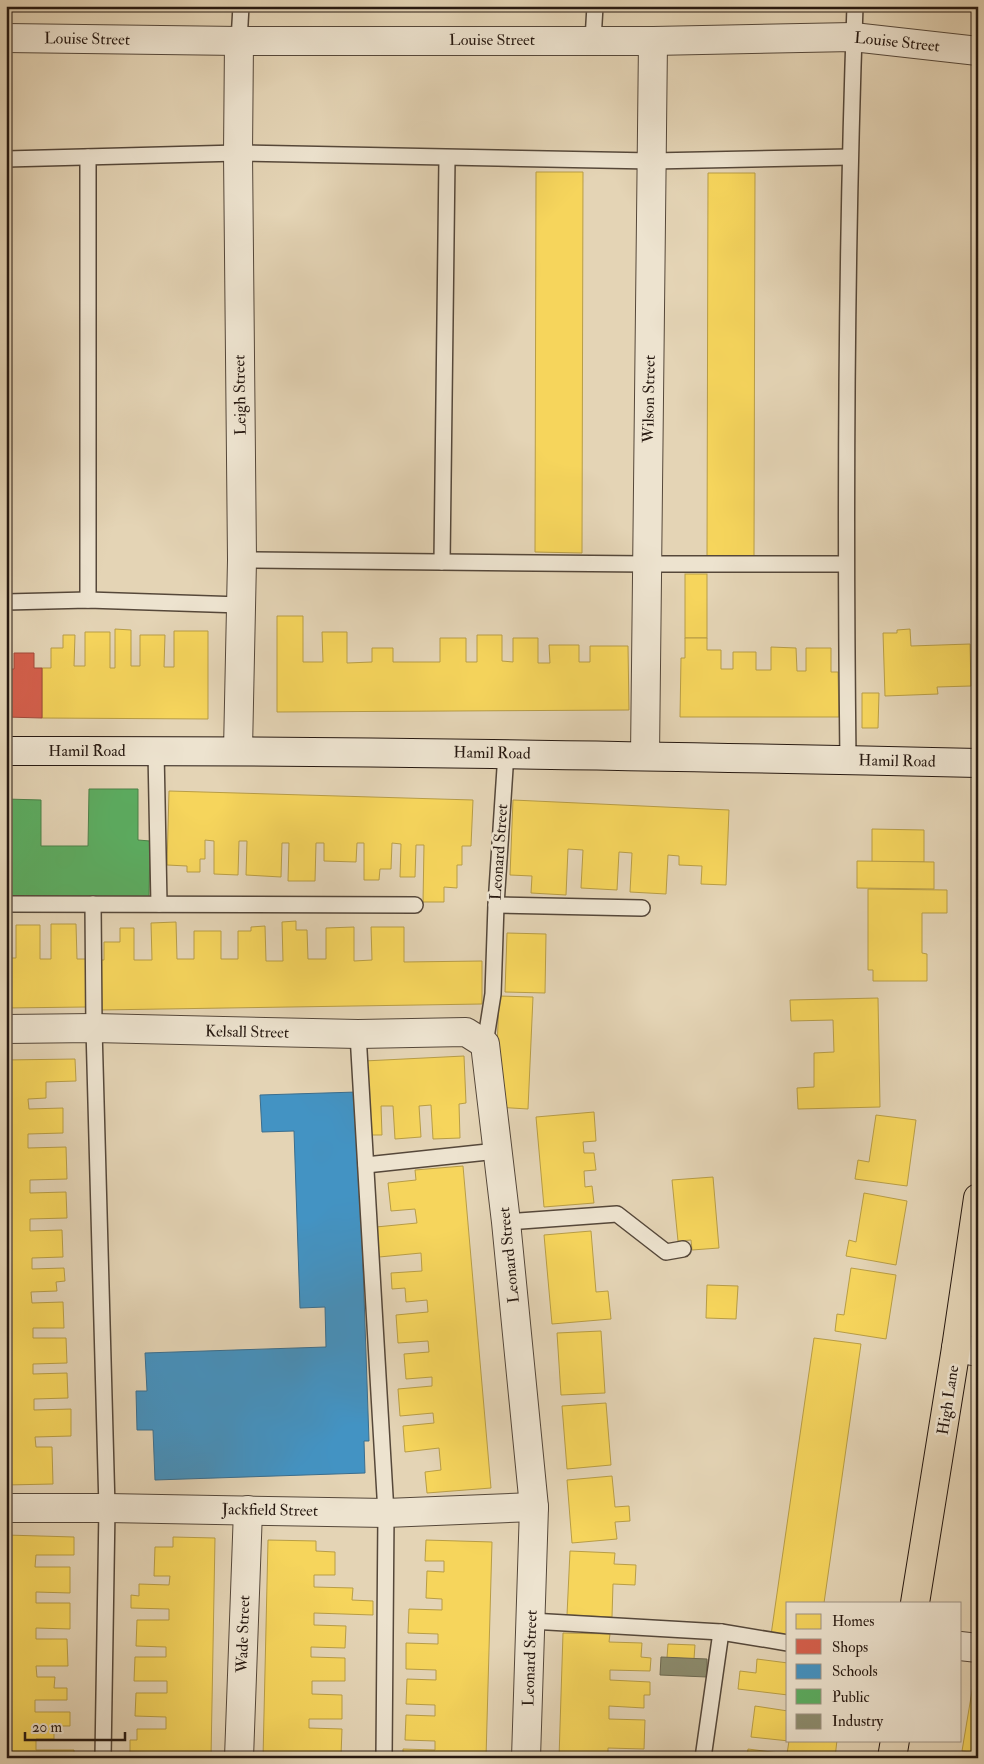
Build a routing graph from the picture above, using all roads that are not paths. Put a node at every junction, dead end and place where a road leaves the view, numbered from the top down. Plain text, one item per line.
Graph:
1 (241, 6) edge
2 (594, 6) edge
3 (854, 6) edge
4 (854, 37) junction
5 (6, 38) edge
6 (239, 40) junction
7 (593, 40) junction
8 (653, 41) junction
9 (978, 51) edge
10 (238, 153) junction
11 (88, 157) junction
12 (850, 157) junction
13 (447, 158) junction
14 (6, 159) edge
15 (652, 161) junction
16 (242, 560) junction
17 (442, 562) junction
18 (647, 564) junction
19 (846, 564) junction
20 (88, 600) junction
21 (6, 602) edge
22 (241, 605) junction
23 (238, 750) junction
24 (156, 751) junction
25 (6, 752) edge
26 (506, 753) junction
27 (645, 756) junction
28 (848, 760) junction
29 (978, 763) edge
30 (6, 904) edge
31 (93, 904) junction
32 (159, 904) junction
33 (415, 905) dead end
34 (496, 905) junction
35 (642, 908) dead end
36 (94, 1028) junction
37 (6, 1030) edge
38 (358, 1034) junction
39 (484, 1044) junction
40 (497, 1151) junction
41 (366, 1165) junction
42 (978, 1198) edge
43 (506, 1222) junction
44 (683, 1249) dead end
45 (967, 1350) edge
46 (534, 1507) junction
47 (6, 1508) edge
48 (107, 1508) junction
49 (248, 1510) junction
50 (386, 1513) junction
51 (915, 1602) edge
52 (531, 1621) junction
53 (721, 1632) junction
54 (786, 1643) edge
55 (962, 1646) edge
56 (978, 1648) edge
57 (895, 1742) edge
58 (103, 1758) edge
59 (239, 1758) edge
60 (384, 1758) edge
61 (526, 1758) edge
62 (703, 1758) edge
63 (892, 1758) edge

1 - 6 lane
2 - 7 lane
3 - 4 lane
4 - 8 street, Louise Street
4 - 9 street, Louise Street
4 - 12 lane
5 - 6 street, Louise Street
6 - 7 street, Louise Street
6 - 10 street, Leigh Street
7 - 8 street, Louise Street
8 - 15 street, Wilson Street
10 - 11 lane
10 - 13 lane
10 - 16 street, Leigh Street
11 - 14 lane
11 - 20 lane
12 - 15 lane
12 - 19 lane
13 - 15 lane
13 - 17 lane
15 - 18 street, Wilson Street
16 - 17 lane
16 - 22 street, Leigh Street
17 - 18 lane
18 - 19 lane
18 - 27 street, Wilson Street
19 - 28 lane
20 - 21 lane
20 - 22 lane
22 - 23 street, Leigh Street
23 - 24 street, Hamil Road
23 - 26 street, Hamil Road
24 - 25 street, Hamil Road
24 - 32 lane
26 - 27 street, Hamil Road
26 - 34 lane, Leonard Street
27 - 28 street, Hamil Road
28 - 29 street, Hamil Road
30 - 31 lane
31 - 32 lane
31 - 36 lane
32 - 33 lane
34 - 35 lane
34 - 39 lane, Leonard Street
36 - 37 street, Kelsall Street
36 - 38 street, Kelsall Street
36 - 48 lane
38 - 39 street, Kelsall Street
38 - 41 lane
39 - 40 street, Leonard Street
40 - 41 lane
40 - 43 street, Leonard Street
41 - 50 lane
42 - 45 main road, High Lane
43 - 44 lane
43 - 46 street, Leonard Street
45 - 51 main road, High Lane
46 - 50 street, Jackfield Street
46 - 52 street, Leonard Street
47 - 48 street, Jackfield Street
48 - 49 street, Jackfield Street
48 - 58 lane
49 - 50 street, Jackfield Street
49 - 59 street, Wade Street
50 - 60 lane
52 - 53 lane
52 - 61 street, Leonard Street
53 - 54 lane
53 - 62 lane
55 - 56 street
57 - 63 main road

